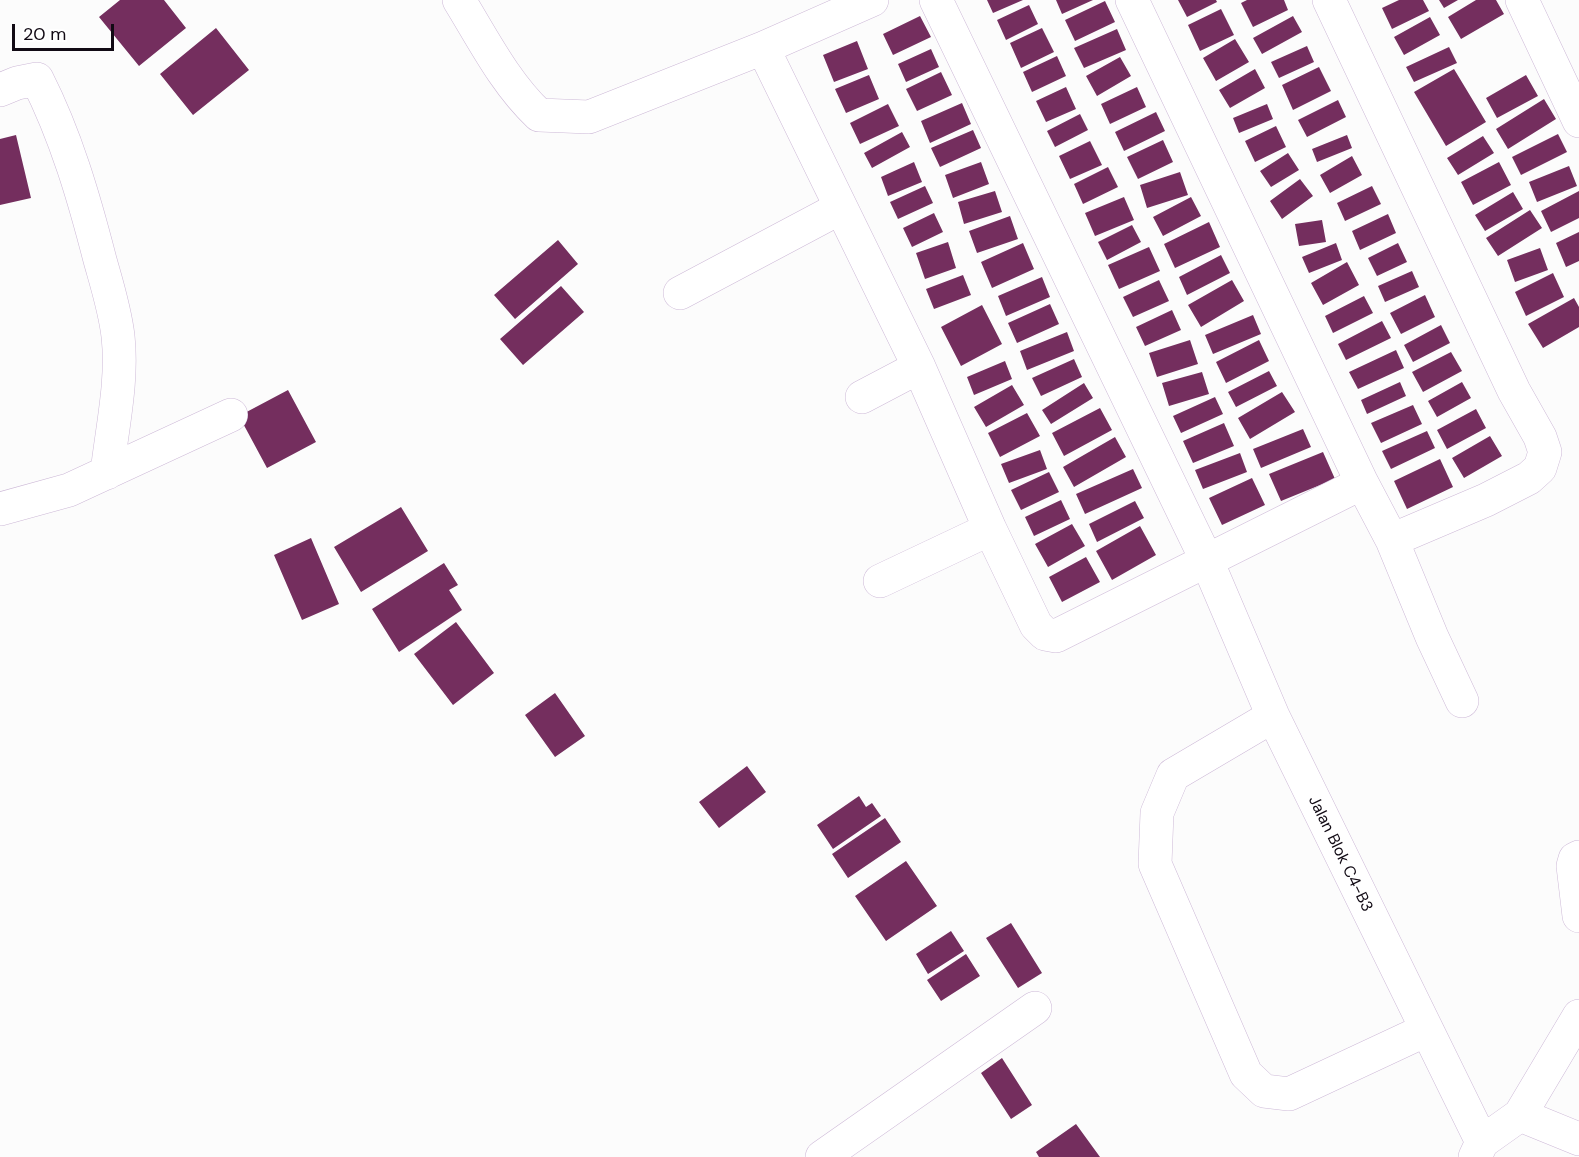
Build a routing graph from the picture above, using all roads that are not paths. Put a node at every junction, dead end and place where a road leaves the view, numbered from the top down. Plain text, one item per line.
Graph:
1 (459, 0) edge
2 (872, 0) edge
3 (936, 0) edge
4 (1132, 0) edge
5 (1329, 0) edge
6 (1527, 2) edge
7 (764, 48) junction
8 (0, 90) edge
9 (1579, 121) edge
10 (840, 208) junction
11 (680, 293) dead end
12 (919, 367) junction
13 (862, 397) dead end
14 (231, 415) dead end
15 (107, 473) junction
16 (1362, 483) junction
17 (0, 509) edge
18 (990, 529) junction
19 (1392, 540) junction
20 (1207, 561) junction
21 (880, 580) dead end
22 (1462, 701) dead end
23 (1273, 716) junction
24 (1579, 857) edge
25 (1579, 916) edge
26 (1035, 1008) dead end
27 (1579, 1016) edge
28 (1426, 1030) junction
29 (1520, 1115) junction
30 (1579, 1139) edge
31 (1479, 1149) edge
32 (822, 1157) edge

1 - 7 street
2 - 7 street
3 - 20 street, Jalan Blok C4-B3
4 - 16 street
5 - 19 street
6 - 9 street
7 - 10 street
8 - 15 street
10 - 11 street
10 - 12 street
12 - 13 street
12 - 18 street
14 - 15 street
15 - 17 street
16 - 19 street
16 - 20 street
18 - 20 street
18 - 21 street
19 - 22 street
20 - 23 street, Jalan Blok C4-B3
23 - 28 street, Jalan Blok C4-B3
23 - 28 street
24 - 25 street
26 - 32 street
27 - 29 street
28 - 31 street, Jalan Blok C4-B3
29 - 30 street
29 - 31 street

